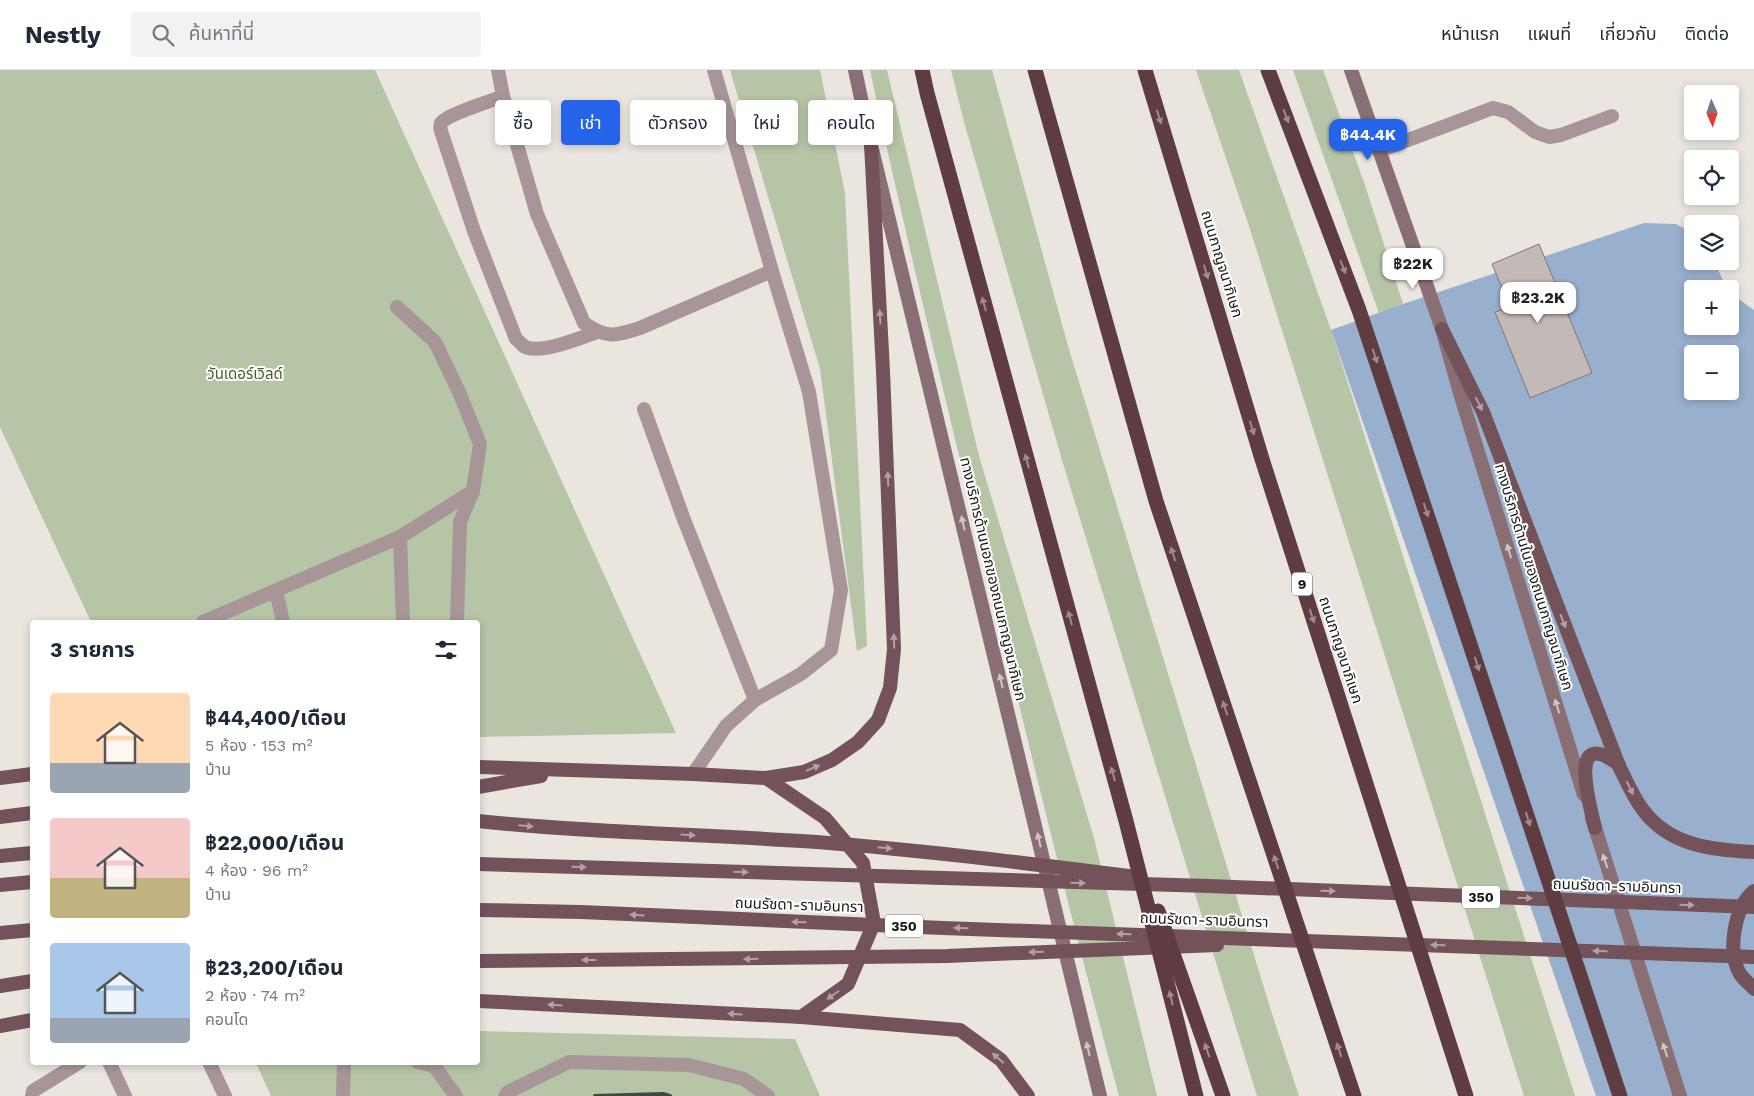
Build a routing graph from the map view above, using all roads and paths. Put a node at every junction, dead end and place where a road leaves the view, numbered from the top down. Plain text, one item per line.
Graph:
1 (498, 70) edge
2 (714, 70) edge
3 (855, 70) edge
4 (922, 70) edge
5 (1035, 70) edge
6 (1146, 70) edge
7 (1268, 70) edge
8 (1351, 70) edge
9 (503, 96) junction
10 (861, 100) edge
11 (1612, 116) dead end
12 (871, 145) joint
13 (1379, 151) junction
14 (772, 271) junction
15 (397, 307) dead end
16 (1442, 329) junction
17 (596, 332) junction
18 (644, 409) dead end
19 (473, 491) junction
20 (400, 537) junction
21 (276, 591) junction
22 (209, 620) edge
23 (283, 620) edge
24 (403, 620) edge
25 (457, 620) edge
26 (755, 700) junction
27 (1619, 766) junction
28 (480, 767) edge
29 (593, 771) junction
30 (30, 774) edge
31 (693, 774) junction
32 (0, 778) edge
33 (766, 778) junction
34 (480, 787) edge
35 (30, 813) edge
36 (0, 817) edge
37 (480, 821) edge
38 (1126, 821) junction
39 (1595, 828) junction
40 (1754, 852) edge
41 (30, 854) edge
42 (0, 856) edge
43 (480, 864) edge
44 (30, 882) edge
45 (0, 885) edge
46 (1209, 886) junction
47 (1754, 891) edge
48 (1754, 907) edge
49 (480, 910) edge
50 (30, 930) edge
51 (0, 933) edge
52 (1330, 941) junction
53 (1754, 956) edge
54 (480, 961) edge
55 (30, 980) edge
56 (0, 986) edge
57 (1754, 989) edge
58 (480, 1001) edge
59 (801, 1017) junction
60 (30, 1020) edge
61 (0, 1026) edge
62 (75, 1065) edge
63 (110, 1065) edge
64 (210, 1065) edge
65 (344, 1065) edge
66 (430, 1065) edge
67 (32, 1096) edge
68 (125, 1096) edge
69 (225, 1096) edge
70 (343, 1096) edge
71 (456, 1096) edge
72 (504, 1096) edge
73 (768, 1096) edge
74 (1028, 1096) edge
75 (1100, 1096) edge
76 (1196, 1096) edge
77 (1223, 1096) edge
78 (1354, 1096) edge
79 (1466, 1096) edge
80 (1620, 1096) edge
81 (1680, 1096) edge

1 - 9 street
2 - 14 street
3 - 10 main road, ทางบริการด้านนอกของถนนกาญจนาภิเษก
38 -> 4 highway
78 -> 5 highway
6 -> 79 highway, ถนนกาญจนาภิเษก / 9
7 -> 80 highway
8 - 13 main road, ทางบริการด้านในของถนนกาญจนาภิเษก
9 - 17 street
9 - 17 street
11 - 13 street
33 -> 12 main road
75 -> 12 main road, ทางบริการด้านนอกของถนนกาญจนาภิเษก
13 - 16 main road, ทางบริการด้านในของถนนกาญจนาภิเษก
14 - 17 street
14 - 26 street
15 - 19 street
16 -> 27 main road
39 -> 16 main road, ทางบริการด้านในของถนนกาญจนาภิเษก
18 - 26 street
19 - 20 street
19 - 25 street
20 - 21 street
20 - 24 street
21 - 22 street
21 - 23 street
26 - 31 street
27 - 39 main road
27 -> 40 main road
28 - 29 main road
29 - 31 main road
29 - 34 main road
30 - 32 main road
31 - 33 main road
33 -> 59 main road
35 - 36 main road
37 -> 46 main road, ถนนรัชดา-รามอินทรา / 350
76 -> 38 highway
77 -> 38 highway
81 -> 39 main road, ทางบริการด้านในของถนนกาญจนาภิเษก
41 - 42 main road
43 -> 46 main road, ถนนรัชดา-รามอินทรา / 350
44 - 45 main road
46 -> 48 main road, ถนนรัชดา-รามอินทรา / 350
47 - 57 main road
52 -> 49 main road, ถนนรัชดา-รามอินทรา / 350
50 - 51 main road
53 -> 52 main road, ถนนรัชดา-รามอินทรา / 350
52 -> 54 main road, ถนนรัชดา-รามอินทรา / 350
55 - 56 main road
59 -> 58 main road
74 -> 59 main road
60 - 61 main road
62 - 67 street
63 - 68 street
64 - 69 street
65 - 70 street
66 - 71 street
72 - 73 street

